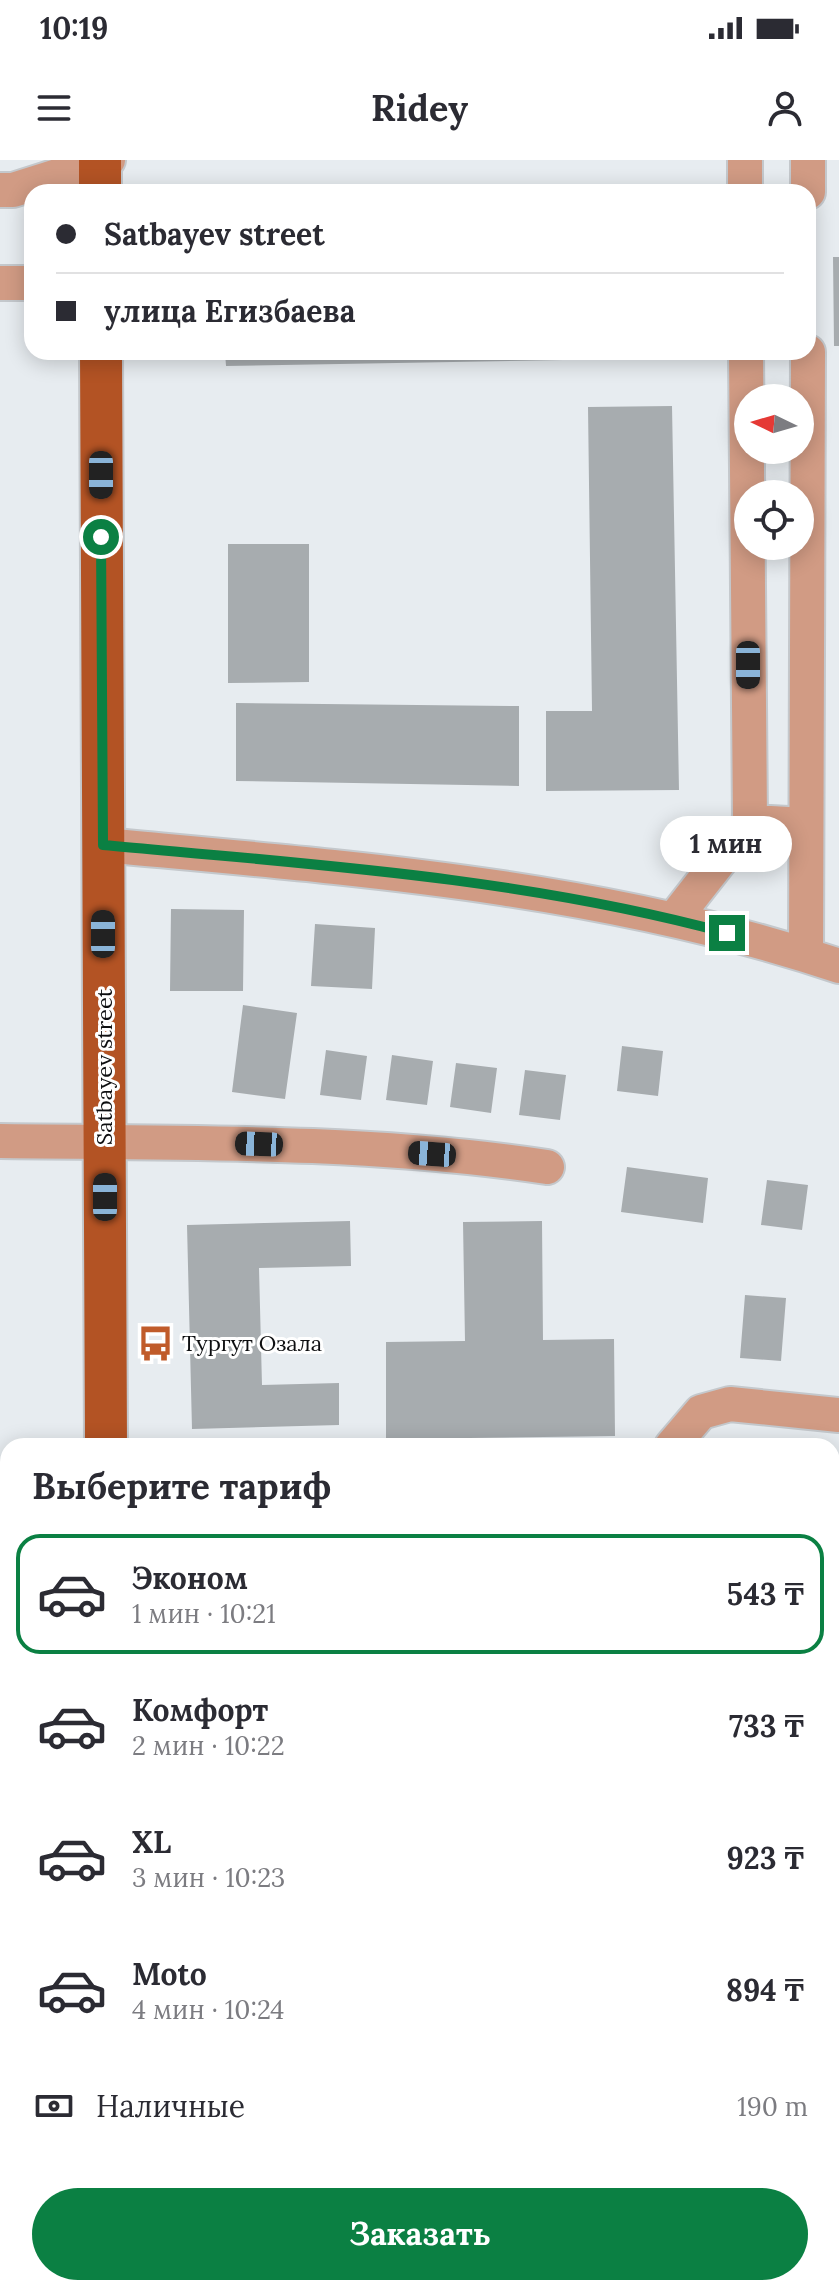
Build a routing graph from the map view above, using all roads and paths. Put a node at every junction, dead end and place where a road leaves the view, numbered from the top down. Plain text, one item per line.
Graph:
1 (745, 160) edge
2 (808, 160) edge
3 (102, 169) edge
4 (38, 184) edge
5 (745, 184) edge
6 (808, 184) edge
7 (24, 187) edge
8 (0, 190) edge
9 (0, 283) edge
10 (24, 283) edge
11 (101, 360) edge
12 (746, 360) edge
13 (808, 360) edge
14 (750, 822) junction
15 (806, 825) junction
16 (103, 845) junction
17 (674, 919) junction
18 (806, 955) junction
19 (839, 966) edge
20 (0, 1141) edge
21 (104, 1142) junction
22 (547, 1167) dead end
23 (839, 1415) edge
24 (106, 1438) edge
25 (679, 1438) edge

1 - 5 street
2 - 6 street
3 - 4 street
7 - 8 street
9 - 10 street
11 - 16 main road, Satbayev street
12 - 14 street
13 - 15 street
14 - 15 street
14 - 17 street
15 - 18 street
16 - 17 street
16 - 21 main road, Satbayev street
17 - 18 street
18 - 19 street
20 - 21 street
21 - 22 street
21 - 24 main road, Satbayev street
23 - 25 street

